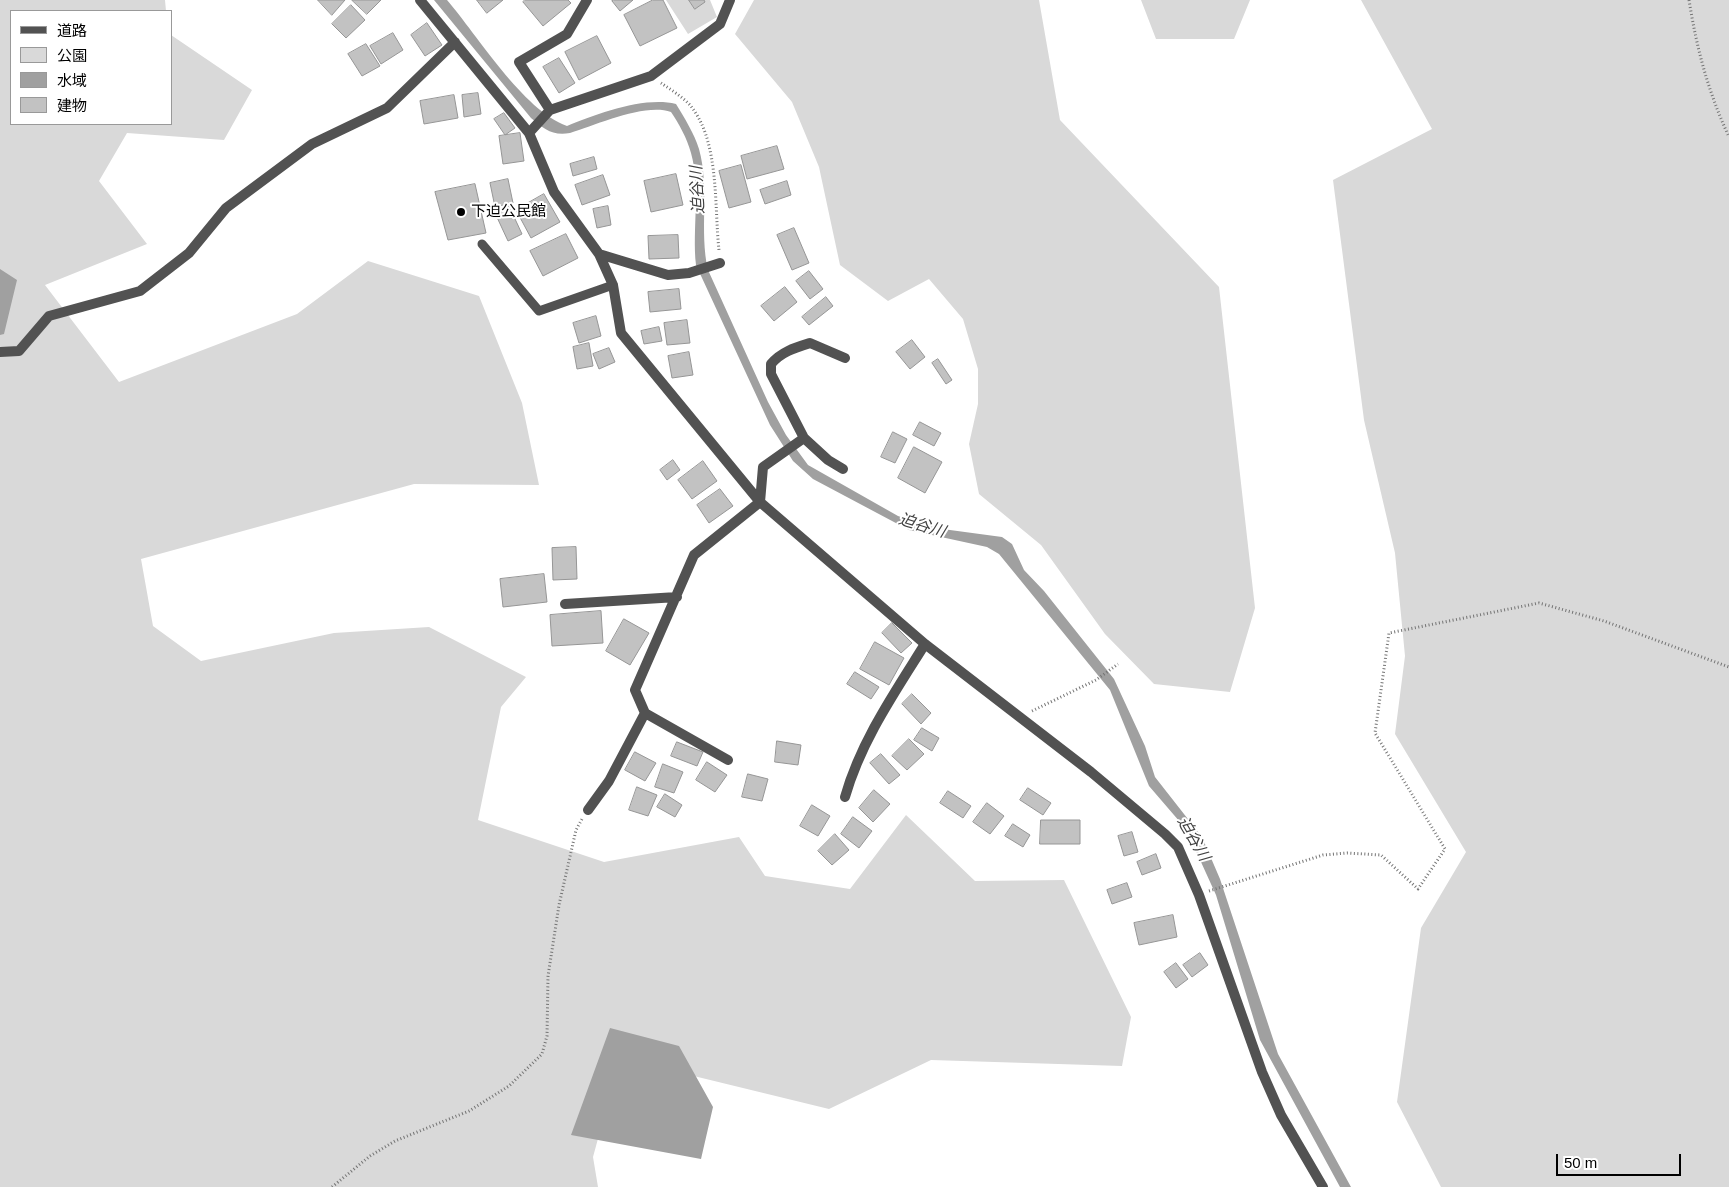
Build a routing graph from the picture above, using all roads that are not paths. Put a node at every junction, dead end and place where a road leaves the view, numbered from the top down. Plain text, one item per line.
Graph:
1 (420, 0) edge
2 (587, 0) edge
3 (730, 0) edge
4 (455, 42) junction
5 (550, 110) junction
6 (532, 130) junction
7 (482, 244) dead end
8 (599, 254) junction
9 (716, 264) road end
10 (613, 285) junction
11 (0, 352) edge
12 (845, 358) dead end
13 (801, 440) junction
14 (843, 468) dead end
15 (760, 502) junction
16 (677, 598) junction
17 (565, 604) dead end
18 (925, 644) junction
19 (645, 713) junction
20 (728, 760) dead end
21 (845, 797) dead end
22 (588, 810) road end
23 (1323, 1187) edge

1 - 4 street
2 - 5 street
3 - 5 street
4 - 6 street
4 - 11 street
5 - 6 street
6 - 8 street
7 - 10 lane
8 - 9 street
8 - 10 street
10 - 15 street
12 - 13 street
13 - 14 street
13 - 15 street
15 - 16 street
15 - 18 street
16 - 17 street
16 - 19 street
18 - 21 street
18 - 23 street
19 - 20 street
19 - 22 street

